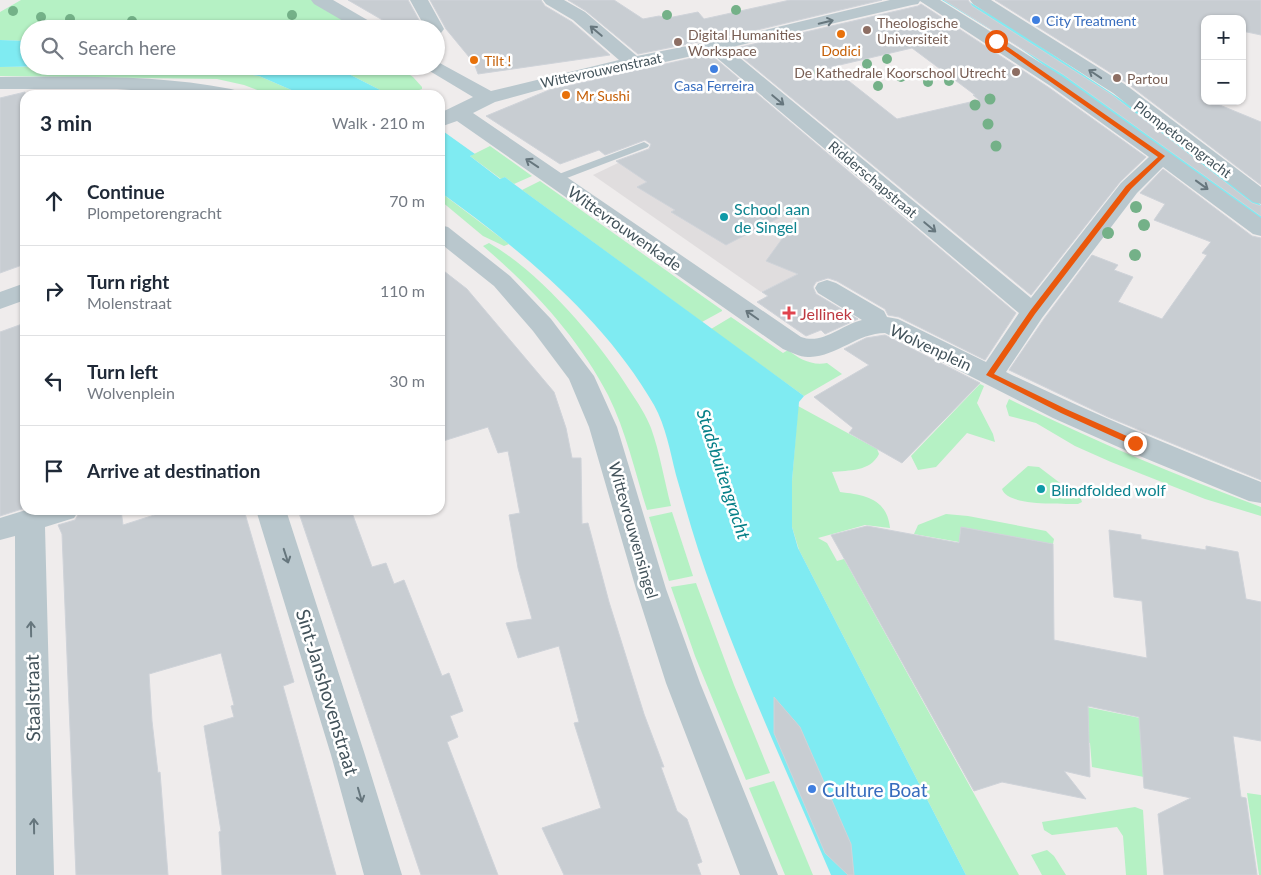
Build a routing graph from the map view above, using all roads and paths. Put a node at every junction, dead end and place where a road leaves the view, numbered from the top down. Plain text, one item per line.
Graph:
1 (320, 0) edge
2 (419, 0) edge
3 (552, 0) edge
4 (912, 0) edge
5 (928, 0) edge
6 (979, 0) edge
7 (354, 20) edge
8 (430, 20) edge
9 (714, 46) junction
10 (633, 62) junction
11 (445, 72) edge
12 (0, 84) edge
13 (211, 90) edge
14 (488, 98) junction
15 (449, 116) edge
16 (644, 145) dead end
17 (1162, 156) junction
18 (555, 179) junction
19 (1261, 197) edge
20 (1261, 229) edge
21 (445, 236) edge
22 (828, 288) dead end
23 (20, 293) edge
24 (0, 301) edge
25 (1033, 312) junction
26 (878, 325) junction
27 (792, 343) joint
28 (990, 375) junction
29 (1258, 493) dead end
30 (48, 515) edge
31 (273, 515) edge
32 (15, 525) edge
33 (34, 875) edge
34 (383, 875) edge
35 (758, 875) edge

1 - 7 street
2 - 8 street
10 -> 3 street
9 -> 4 street, Wittevrouwenstraat
5 - 17 street, Plompetorengracht
19 -> 6 street, Plompetorengracht
9 - 10 street, Wittevrouwenstraat
9 -> 25 street, Ridderschapstraat
10 - 14 street, Wittevrouwenstraat
11 - 14 street
12 - 13 street
14 - 15 street, Wittevrouwenstraat
18 -> 15 street, Wittevrouwenkade
16 - 18 lane
17 -> 20 street, Plompetorengracht
17 - 25 street
27 -> 18 street, Wittevrouwenkade
21 - 35 street, Wittevrouwensingel
22 - 26 street, Wolvenplein
23 - 24 street
25 - 28 street
26 - 27 street, Wolvenplein
26 - 28 street, Wolvenplein
28 - 29 street, Wolvenplein
30 - 32 street
31 -> 34 street, Sint-Janshovenstraat
33 -> 32 street, Staalstraat

